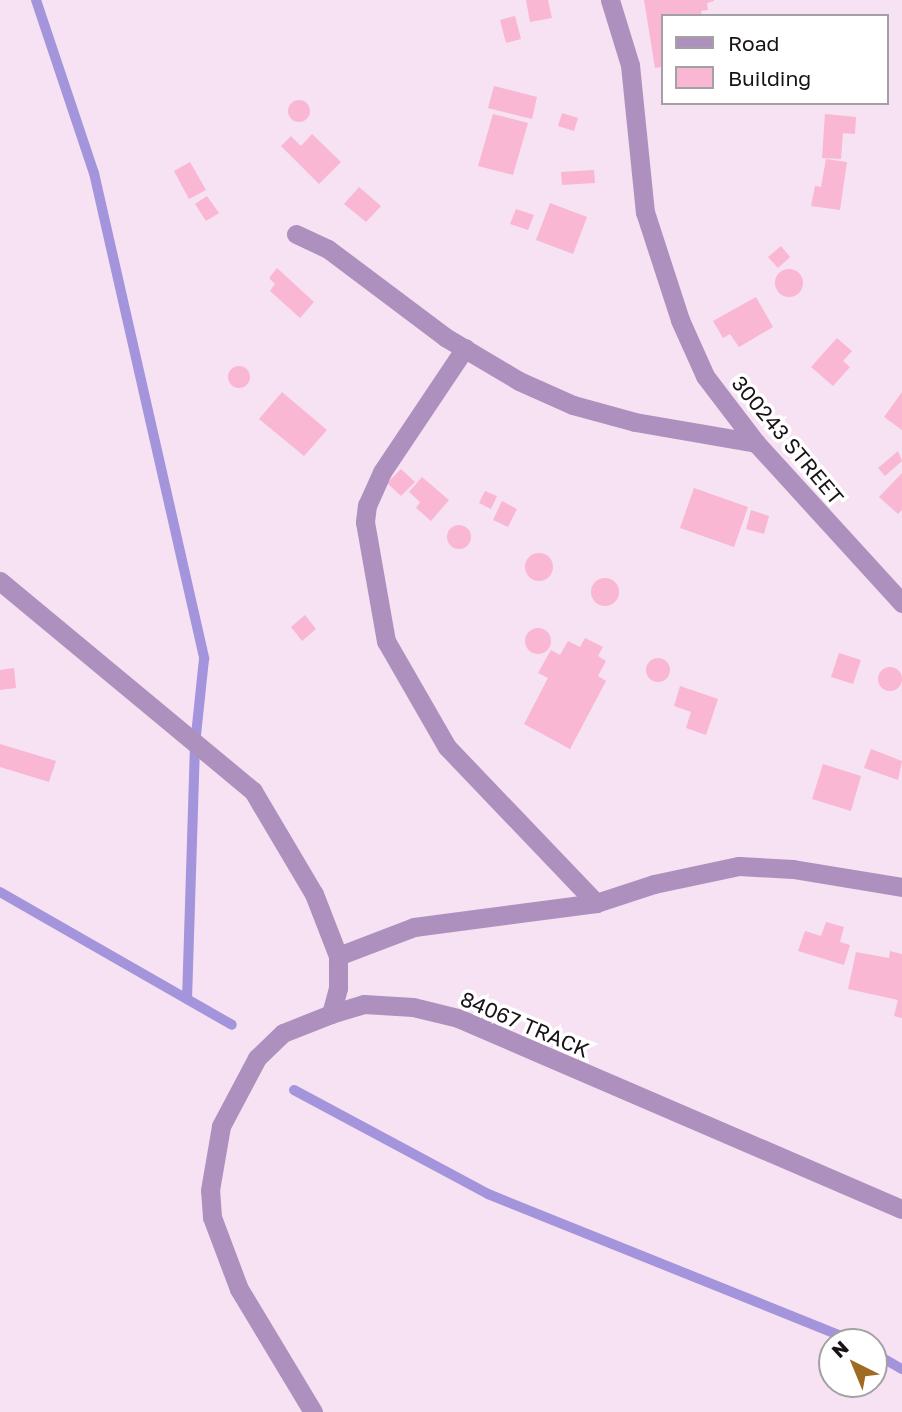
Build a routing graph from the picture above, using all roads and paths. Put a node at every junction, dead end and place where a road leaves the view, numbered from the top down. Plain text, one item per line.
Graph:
1 (610, 0) edge
2 (296, 234) dead end
3 (465, 348) junction
4 (756, 443) junction
5 (0, 580) edge
6 (902, 603) edge
7 (902, 887) edge
8 (596, 903) junction
9 (338, 956) junction
10 (331, 1014) junction
11 (902, 1209) edge
12 (313, 1412) edge

1 - 4 street, 300243 STREET
2 - 3 street
3 - 4 street
3 - 8 street
4 - 6 street, 300243 STREET
5 - 9 street
7 - 8 street
8 - 9 street
9 - 10 street
10 - 11 street, 84067 TRACK
10 - 12 street, 84067 TRACK

